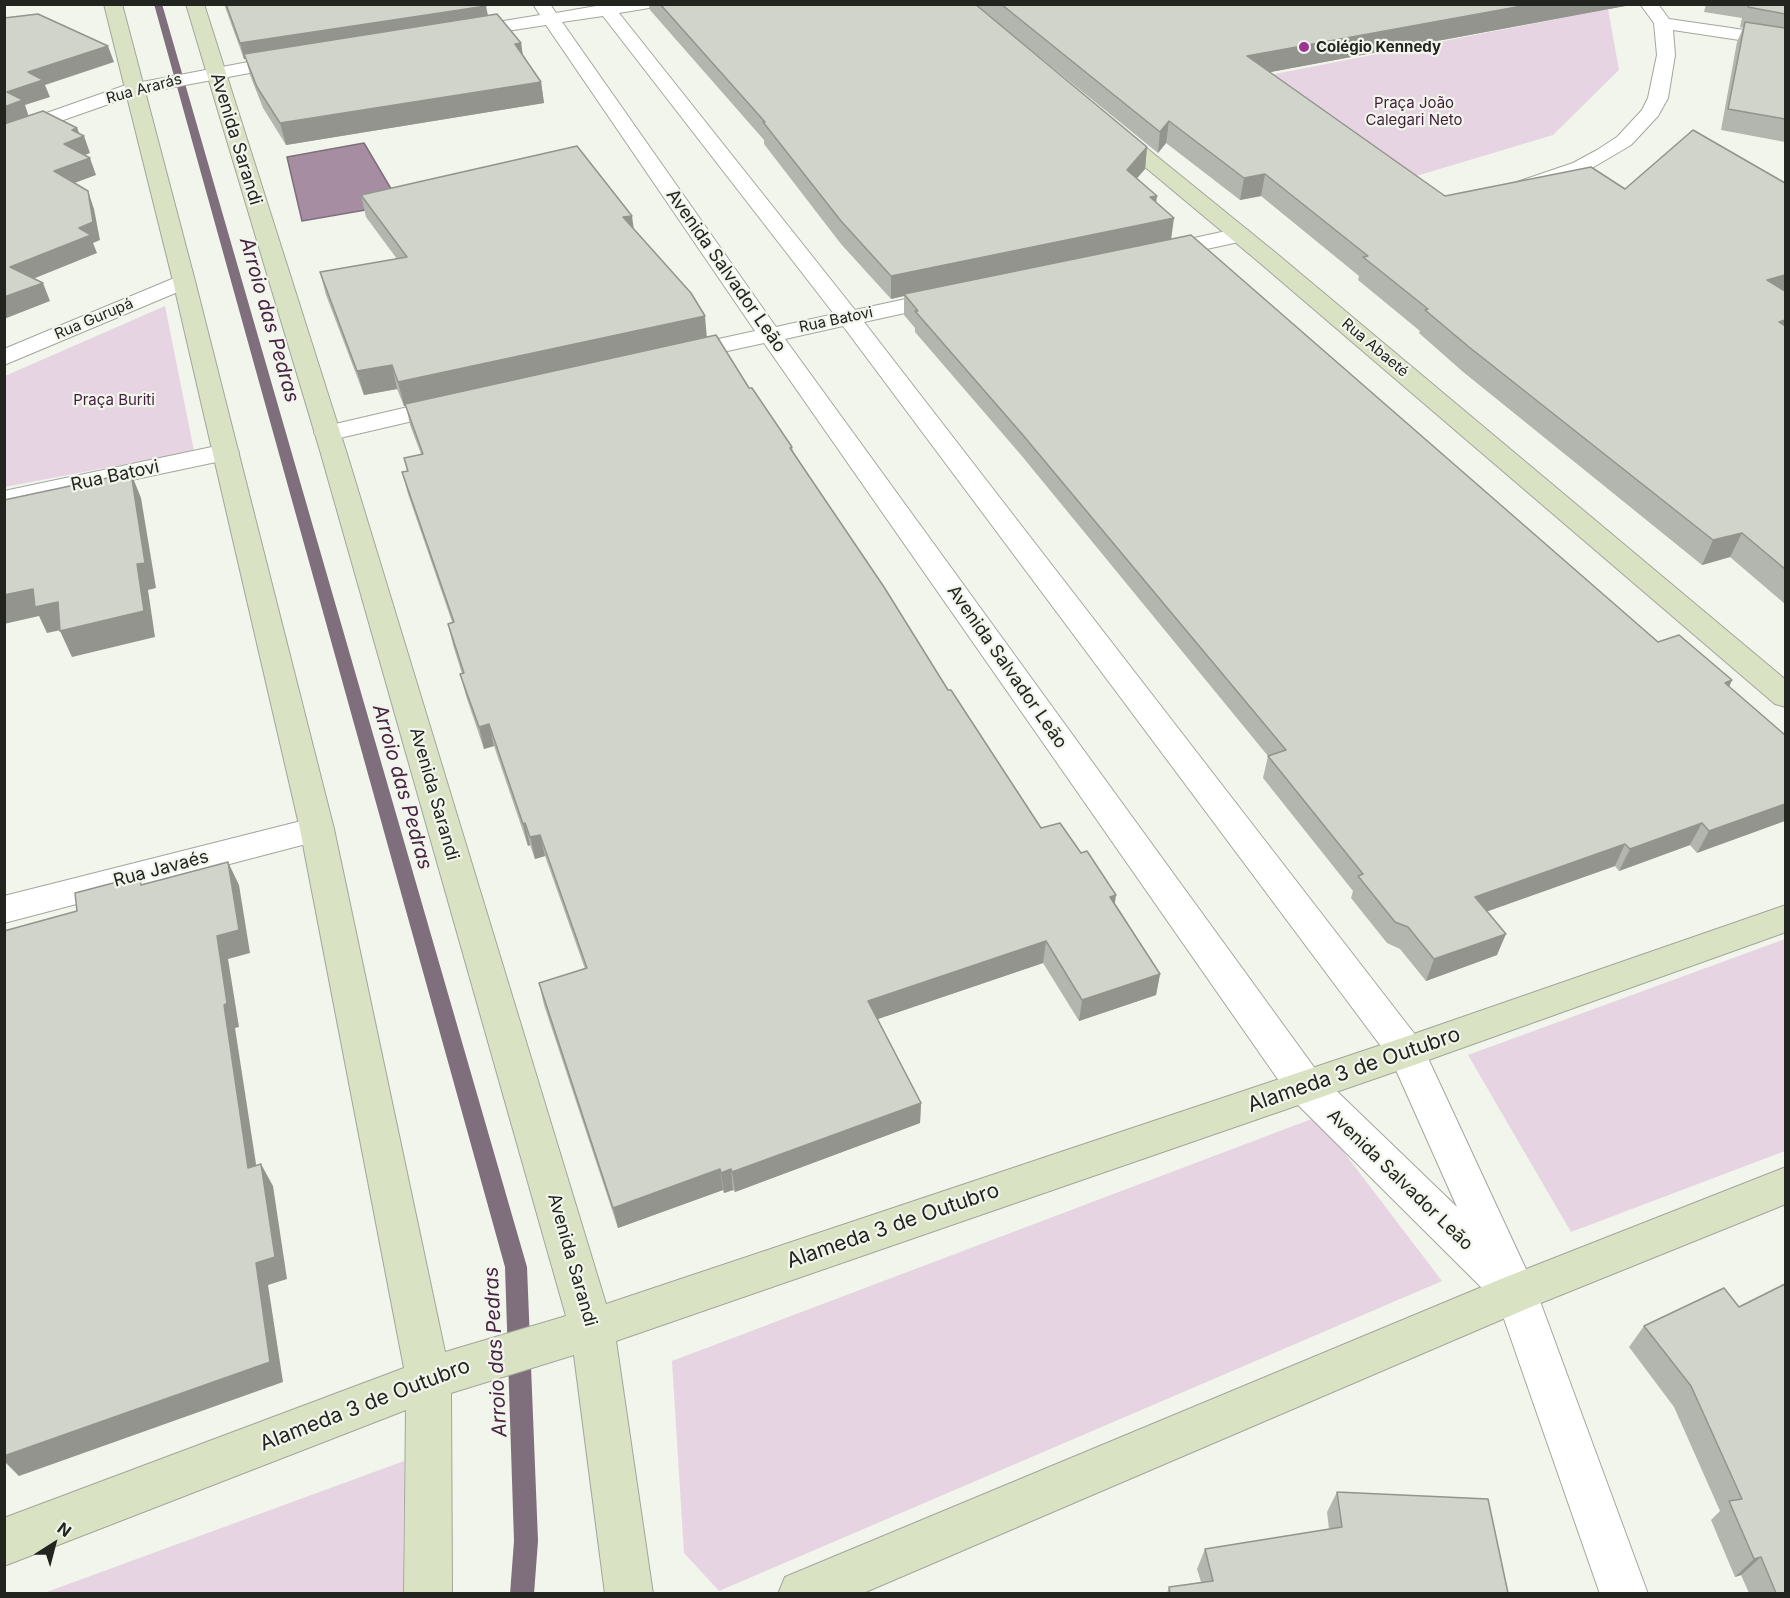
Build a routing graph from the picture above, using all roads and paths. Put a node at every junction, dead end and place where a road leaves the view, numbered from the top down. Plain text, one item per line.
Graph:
1 (113, 4) edge
2 (195, 4) edge
3 (643, 4) edge
4 (1648, 4) edge
5 (606, 7) edge
6 (545, 12) edge
7 (1663, 23) junction
8 (446, 35) edge
9 (1785, 42) edge
10 (308, 57) edge
11 (202, 75) junction
12 (143, 87) junction
13 (1096, 116) edge
14 (4, 135) edge
15 (1509, 192) edge
16 (1240, 235) junction
17 (1137, 257) edge
18 (184, 280) junction
19 (963, 293) edge
20 (848, 317) junction
21 (770, 335) junction
22 (4, 358) edge
23 (654, 360) edge
24 (479, 399) edge
25 (327, 433) junction
26 (226, 452) junction
27 (4, 499) edge
28 (1785, 697) edge
29 (317, 829) junction
30 (4, 910) edge
31 (1785, 918) edge
32 (1407, 1052) junction
33 (1305, 1086) junction
34 (1785, 1185) edge
35 (1516, 1293) junction
36 (581, 1331) junction
37 (429, 1382) junction
38 (4, 1542) edge
39 (428, 1593) edge
40 (629, 1593) edge
41 (802, 1593) edge
42 (1624, 1593) edge

1 - 12 street
2 - 11 street, Avenida Sarandi
3 - 5 street
4 - 7 street
5 - 6 street
5 - 20 street, Avenida Salvador Leão
6 - 8 street
6 - 21 street, Avenida Salvador Leão
7 - 9 street
7 - 15 street
10 - 11 street, Rua Ararás
11 - 12 street, Rua Ararás
11 - 25 street, Avenida Sarandi
12 - 14 street, Rua Ararás
12 - 18 street
13 - 16 street, Rua Abaeté
16 - 17 street
16 - 28 street, Rua Abaeté
18 - 22 street, Rua Gurupá
18 - 26 street
19 - 20 street, Rua Batovi
20 - 21 street, Rua Batovi
20 - 32 street, Avenida Salvador Leão
21 - 23 street, Rua Batovi
21 - 33 street, Avenida Salvador Leão
24 - 25 street
25 - 36 street, Avenida Sarandi
26 - 27 street, Rua Batovi
26 - 29 street
29 - 30 street, Rua Javaés
29 - 37 street
31 - 32 street, Alameda 3 de Outubro
32 - 33 street, Alameda 3 de Outubro
32 - 35 street, Avenida Salvador Leão
33 - 35 street, Avenida Salvador Leão
33 - 36 street, Alameda 3 de Outubro
34 - 35 street
35 - 41 street
35 - 42 street, Avenida Salvador Leão
36 - 37 street, Alameda 3 de Outubro
36 - 40 street, Avenida Sarandi
37 - 38 street, Alameda 3 de Outubro
37 - 39 street

